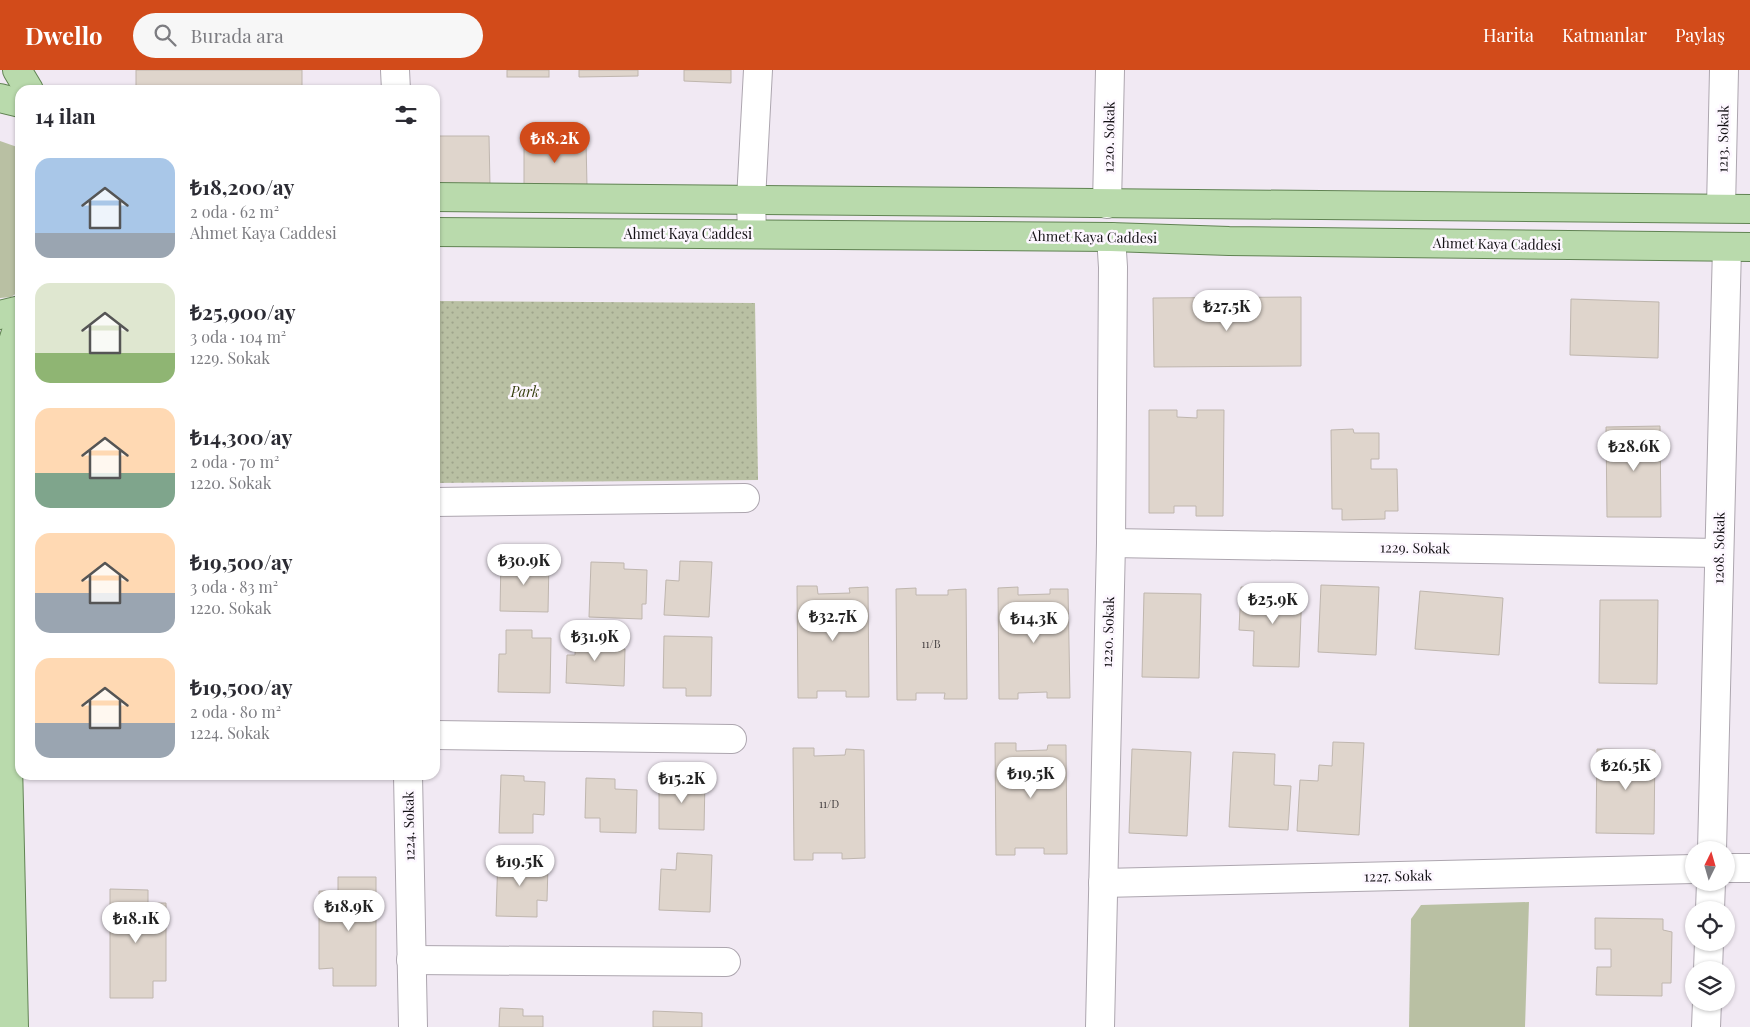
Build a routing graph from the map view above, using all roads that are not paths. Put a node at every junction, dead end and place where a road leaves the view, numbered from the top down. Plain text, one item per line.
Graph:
1 (17, 70) edge
2 (395, 70) edge
3 (758, 70) edge
4 (1110, 70) edge
5 (1724, 70) edge
6 (26, 85) edge
7 (396, 85) edge
8 (0, 98) edge
9 (15, 101) edge
10 (440, 197) edge
11 (751, 200) junction
12 (1108, 204) junction
13 (1721, 208) junction
14 (1750, 208) edge
15 (440, 232) edge
16 (752, 234) junction
17 (1111, 237) junction
18 (1738, 247) edge
19 (15, 311) edge
20 (0, 315) edge
21 (15, 335) edge
22 (745, 498) dead end
23 (440, 502) edge
24 (1111, 544) junction
25 (1719, 553) junction
26 (440, 735) edge
27 (732, 739) dead end
28 (408, 780) edge
29 (1712, 841) edge
30 (1735, 868) edge
31 (1750, 868) edge
32 (1685, 869) edge
33 (1103, 883) junction
34 (411, 960) junction
35 (726, 962) dead end
36 (1707, 1011) edge
37 (14, 1027) edge
38 (413, 1027) edge
39 (1100, 1027) edge
40 (1706, 1027) edge

1 - 6 main road
2 - 7 street
3 - 11 street
4 - 12 street, 1220. Sokak
5 - 13 street, 1213. Sokak
8 - 9 main road
10 - 11 main road
11 - 12 main road
11 - 16 street
12 - 13 main road
13 - 14 main road
15 - 16 main road, Ahmet Kaya Caddesi
16 - 17 main road, Ahmet Kaya Caddesi
17 - 18 main road, Ahmet Kaya Caddesi
17 - 24 street, 1220. Sokak
18 - 25 street, 1208. Sokak
19 - 20 main road
21 - 37 main road
22 - 23 street
24 - 25 street, 1229. Sokak
24 - 33 street, 1220. Sokak
25 - 29 street, 1208. Sokak
26 - 27 street
28 - 34 street, 1224. Sokak
30 - 31 street
32 - 33 street, 1227. Sokak
33 - 39 street, 1220. Sokak
34 - 35 street
34 - 38 street, 1224. Sokak
36 - 40 street

